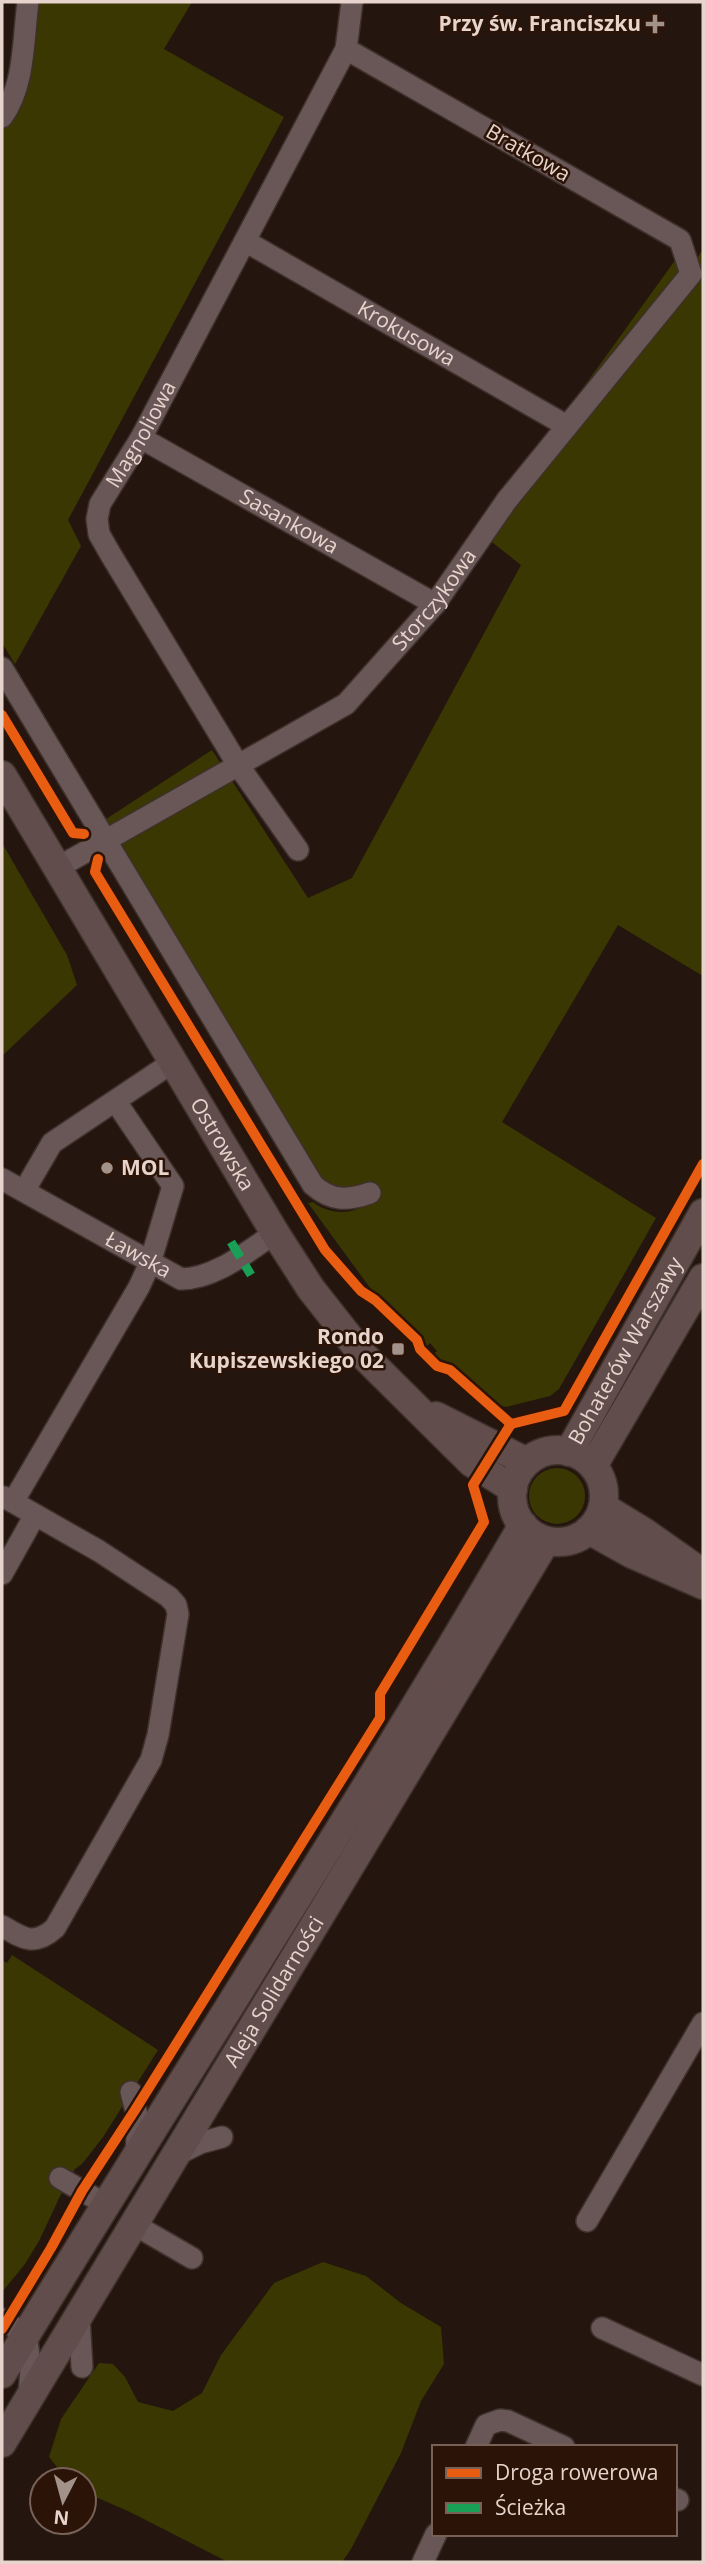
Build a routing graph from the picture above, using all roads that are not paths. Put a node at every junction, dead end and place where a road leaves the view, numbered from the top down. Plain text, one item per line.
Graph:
1 (28, 2) edge
2 (352, 2) edge
3 (346, 49) junction
4 (2, 117) edge
5 (245, 241) junction
6 (691, 274) joint
7 (567, 426) junction
8 (141, 438) junction
9 (435, 604) junction
10 (2, 668) edge
11 (238, 765) junction
12 (2, 775) edge
13 (105, 841) junction
14 (298, 850) dead end
15 (57, 868) junction
16 (173, 1062) junction
17 (116, 1102) junction
18 (2, 1179) edge
19 (24, 1191) junction
20 (370, 1193) dead end
21 (703, 1213) edge
22 (275, 1233) junction
23 (150, 1262) junction
24 (703, 1279) edge
25 (414, 1405) junction
26 (569, 1452) junction
27 (527, 1462) junction
28 (593, 1466) junction
29 (513, 1489) junction
30 (36, 1515) junction
31 (596, 1518) junction
32 (535, 1533) junction
33 (703, 1573) edge
34 (2, 1574) edge
35 (703, 1585) edge
36 (2, 1926) edge
37 (703, 2023) edge
38 (131, 2092) dead end
39 (222, 2137) dead end
40 (178, 2154) junction
41 (136, 2155) junction
42 (60, 2178) dead end
43 (105, 2204) junction
44 (587, 2221) dead end
45 (135, 2225) junction
46 (192, 2258) dead end
47 (48, 2299) junction
48 (79, 2317) junction
49 (2, 2318) edge
50 (602, 2328) dead end
51 (26, 2335) junction
52 (82, 2367) dead end
53 (2, 2374) edge
54 (703, 2375) edge
55 (29, 2398) junction
56 (2, 2443) edge
57 (477, 2445) edge
58 (560, 2445) edge
59 (435, 2536) edge
60 (423, 2562) edge

1 - 4 street
2 - 3 street, Magnoliowa
3 - 5 street, Magnoliowa
3 - 6 street, Bratkowa
5 - 7 street, Krokusowa
5 - 8 street, Magnoliowa
6 - 7 street, Storczykowa
7 - 9 street, Storczykowa
8 - 9 street, Sasankowa
8 - 11 street, Magnoliowa
9 - 11 street, Storczykowa
10 - 13 street
11 - 13 street, Storczykowa
11 - 14 street, Magnoliowa
12 - 15 main road, Ostrowska
13 - 15 street
13 - 20 street
15 - 16 main road, Ostrowska
16 - 17 street
16 - 22 main road, Ostrowska
17 - 19 street
17 - 23 street
18 - 19 street, Ławska
19 - 23 street, Ławska
21 - 26 main road, Bohaterów Warszawy
22 - 23 street, Ławska
22 - 25 main road, Ostrowska
23 - 30 street
24 - 28 main road, Bohaterów Warszawy
25 - 27 main road, Ostrowska
25 - 29 main road, Ostrowska
26 - 27 main road
26 - 28 main road
27 - 29 main road
28 - 31 main road
29 - 32 main road
30 - 34 street
30 - 36 street
31 - 32 main road
31 - 33 main road
31 - 35 main road
32 - 40 main road, Aleja Solidarności
32 - 41 main road, Aleja Solidarności
37 - 44 street
38 - 41 street
39 - 40 street
40 - 45 main road, Aleja Solidarności
41 - 43 main road, Aleja Solidarności
42 - 43 street
43 - 47 main road, Aleja Solidarności
45 - 46 street
45 - 48 main road, Aleja Solidarności
47 - 49 street
47 - 51 main road, Aleja Solidarności
48 - 52 street
48 - 55 main road, Aleja Solidarności
49 - 51 street
50 - 54 street
51 - 53 main road, Aleja Solidarności
51 - 55 street
55 - 56 main road, Aleja Solidarności
57 - 58 street
59 - 60 street

